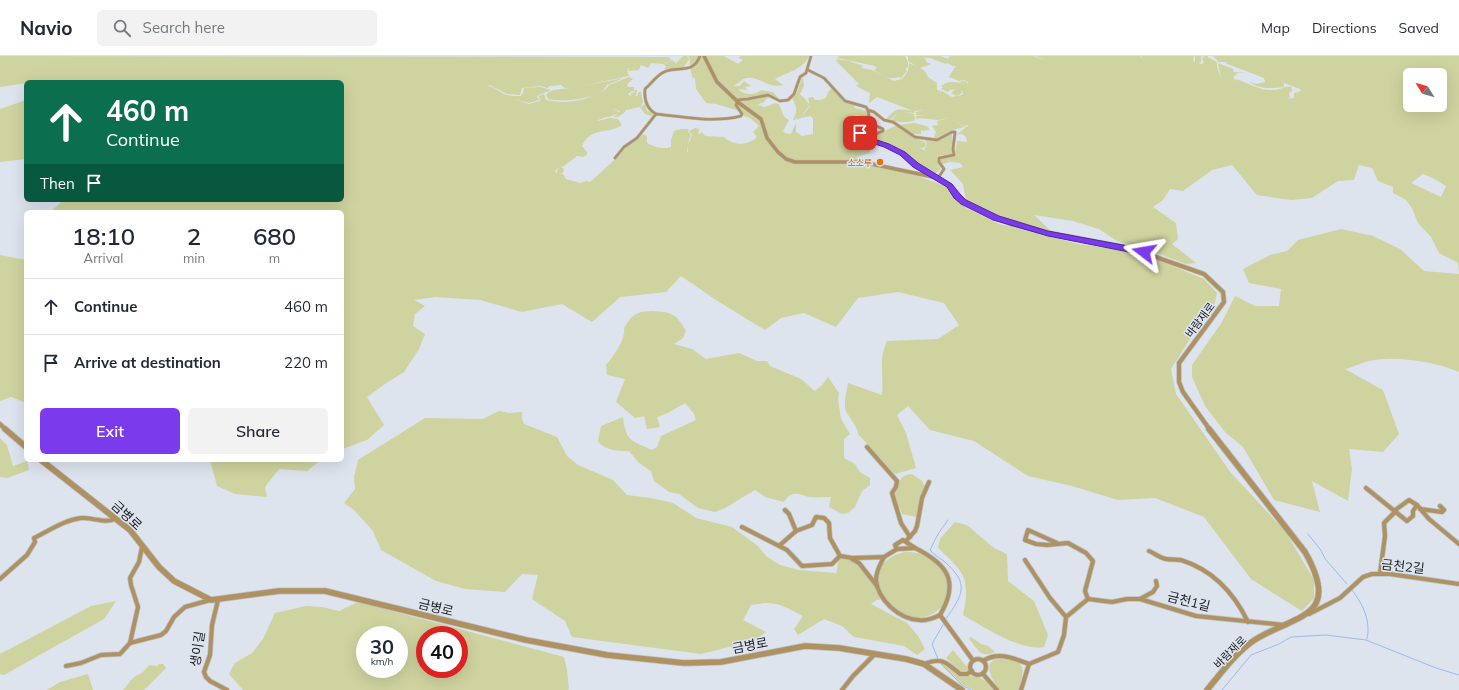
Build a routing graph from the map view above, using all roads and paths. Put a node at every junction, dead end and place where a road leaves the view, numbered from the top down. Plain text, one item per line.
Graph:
1 (700, 56) edge
2 (704, 56) edge
3 (811, 56) edge
4 (808, 70) junction
5 (736, 101) junction
6 (868, 110) junction
7 (656, 114) junction
8 (615, 158) dead end
9 (936, 178) junction
10 (0, 424) edge
11 (24, 445) edge
12 (867, 447) dead end
13 (45, 462) edge
14 (929, 482) dead end
15 (1366, 488) dead end
16 (1440, 506) dead end
17 (1418, 507) junction
18 (785, 510) dead end
19 (1394, 511) junction
20 (116, 518) junction
21 (742, 527) dead end
22 (796, 531) junction
23 (910, 536) junction
24 (906, 541) junction
25 (1057, 543) junction
26 (1459, 544) edge
27 (780, 545) junction
28 (142, 547) junction
29 (915, 548) junction
30 (897, 550) junction
31 (1149, 551) dead end
32 (840, 556) junction
33 (884, 557) junction
34 (852, 558) junction
35 (1025, 560) dead end
36 (1380, 573) junction
37 (0, 579) edge
38 (1156, 581) dead end
39 (1459, 584) edge
40 (877, 586) junction
41 (1088, 599) junction
42 (1140, 599) junction
43 (212, 600) junction
44 (218, 600) junction
45 (1308, 614) junction
46 (941, 617) junction
47 (1066, 617) junction
48 (1248, 622) junction
49 (1286, 625) junction
50 (130, 644) junction
51 (875, 654) junction
52 (972, 659) junction
53 (983, 661) junction
54 (924, 664) junction
55 (1029, 664) junction
56 (66, 666) dead end
57 (972, 671) junction
58 (983, 674) junction
59 (227, 690) edge
60 (842, 690) edge
61 (962, 690) edge
62 (997, 690) edge
63 (1021, 690) edge
64 (1207, 690) edge

1 - 7 street
2 - 5 street, 바람재로
3 - 4 street
4 - 5 street
4 - 6 street
5 - 7 street
5 - 9 street, 바람재로
6 - 9 street
6 - 9 street
7 - 8 street
9 - 45 street, 바람재로
10 - 11 street
12 - 23 street
13 - 20 street, 금병로
14 - 23 street
15 - 19 street
16 - 17 street
17 - 19 street
17 - 19 street
17 - 26 street
18 - 22 street
19 - 36 street
20 - 28 street, 금병로
20 - 37 street
21 - 27 street
22 - 27 street
22 - 32 street
23 - 24 street
24 - 29 street
24 - 30 street
25 - 25 street
25 - 41 street
27 - 32 street
28 - 43 street, 금병로
28 - 50 street
29 - 30 street
29 - 46 street
30 - 33 street
31 - 48 street
32 - 34 street
33 - 34 street
33 - 40 street
34 - 40 street
35 - 47 street
36 - 39 street, 금천2길
36 - 45 street, 금천2길
38 - 42 street
40 - 46 street
41 - 42 street, 금천1길
41 - 47 street
42 - 48 street, 금천1길
43 - 44 street, 금병로
43 - 50 street
44 - 51 street, 금병로
44 - 59 street, 생이길
45 - 49 street, 바람재로
46 - 52 street
47 - 55 street
48 - 49 street, 금천1길
49 - 64 street, 바람재로
50 - 56 street
51 - 54 street, 금병로
51 - 60 street
52 - 53 street
52 - 57 street
53 - 55 street
53 - 58 street
54 - 57 street
54 - 61 street, 금병로
55 - 63 street
57 - 58 street
58 - 62 street

